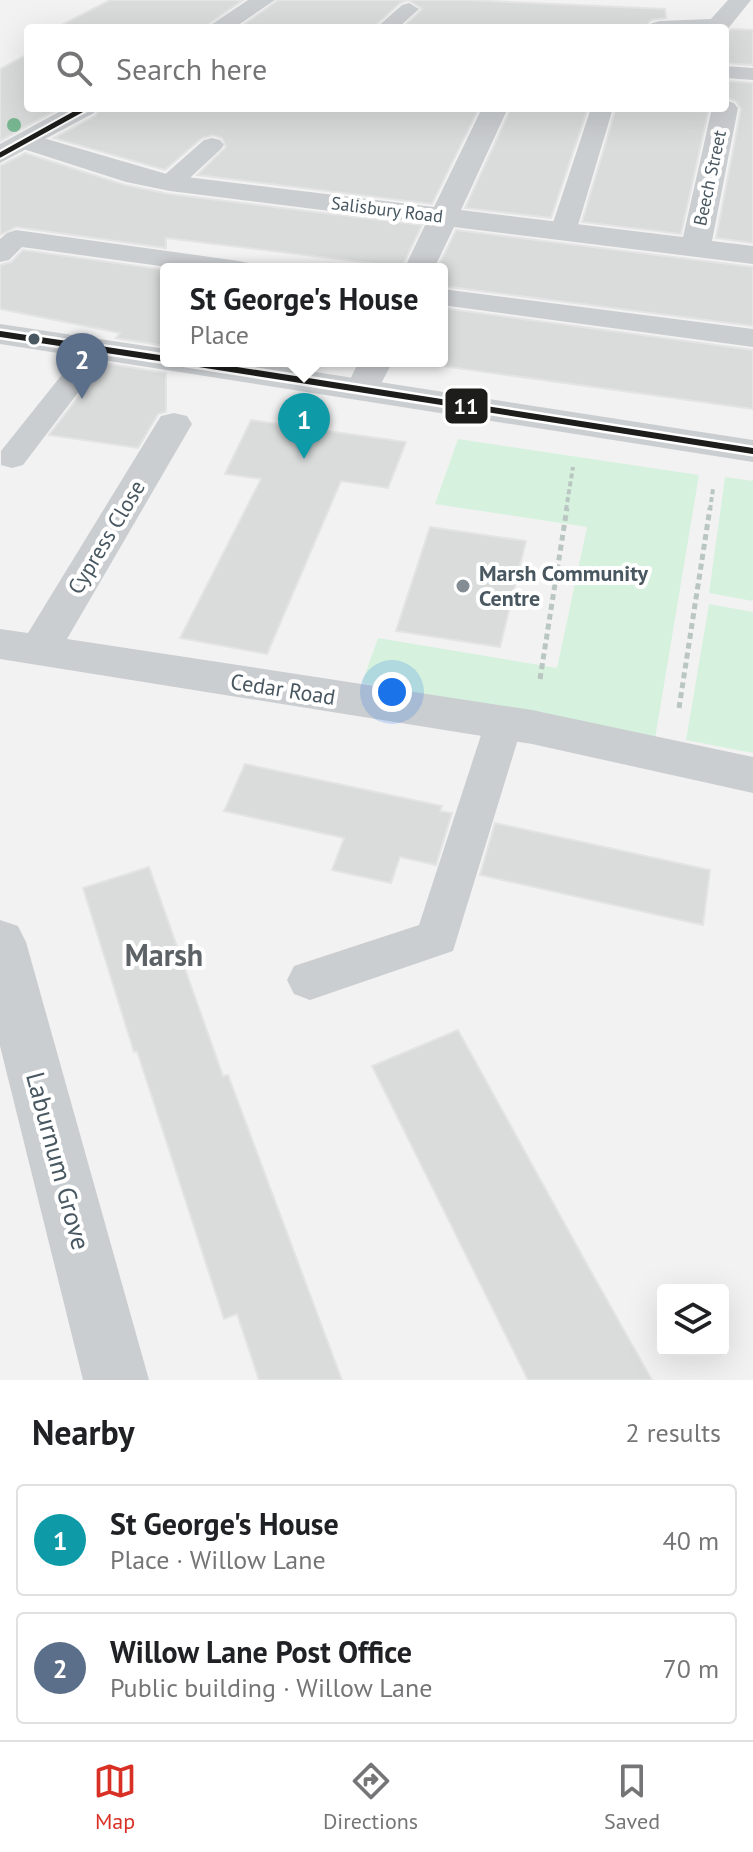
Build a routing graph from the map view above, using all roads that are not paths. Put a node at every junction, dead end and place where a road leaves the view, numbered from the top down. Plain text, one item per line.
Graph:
1 (264, 0) edge
2 (740, 0) edge
3 (409, 9) dead end
4 (225, 24) edge
5 (391, 24) edge
6 (720, 24) edge
7 (737, 73) edge
8 (729, 96) edge
9 (78, 112) edge
10 (493, 112) edge
11 (601, 112) edge
12 (724, 112) edge
13 (212, 145) dead end
14 (8, 150) edge
15 (170, 183) junction
16 (443, 217) junction
17 (563, 232) junction
18 (695, 249) junction
19 (0, 254) edge
20 (753, 255) edge
21 (196, 263) edge
22 (422, 263) edge
23 (448, 298) edge
24 (0, 334) edge
25 (753, 338) edge
26 (98, 348) junction
27 (160, 358) edge
28 (261, 367) edge
29 (370, 375) edge
30 (174, 424) dead end
31 (737, 448) edge
32 (12, 458) dead end
33 (19, 647) edge
34 (518, 725) junction
35 (753, 775) edge
36 (0, 942) edge
37 (310, 980) dead end
38 (116, 1380) edge

1 - 4 street
2 - 6 street
3 - 5 lane
7 - 8 street, Beech Street
9 - 14 street
10 - 16 street
11 - 17 lane
12 - 18 street, Beech Street
13 - 15 lane
14 - 15 street, Salisbury Road
15 - 16 street, Salisbury Road
16 - 17 street, Salisbury Road
16 - 22 street
17 - 18 street, Salisbury Road
18 - 20 street, Salisbury Road
19 - 21 lane
23 - 25 lane
24 - 26 street
26 - 27 street
26 - 32 lane
28 - 29 street
29 - 31 street
30 - 33 street, Cypress Close
33 - 34 street, Cedar Road
34 - 35 street, Cedar Road
34 - 37 lane
36 - 38 street, Laburnum Grove

